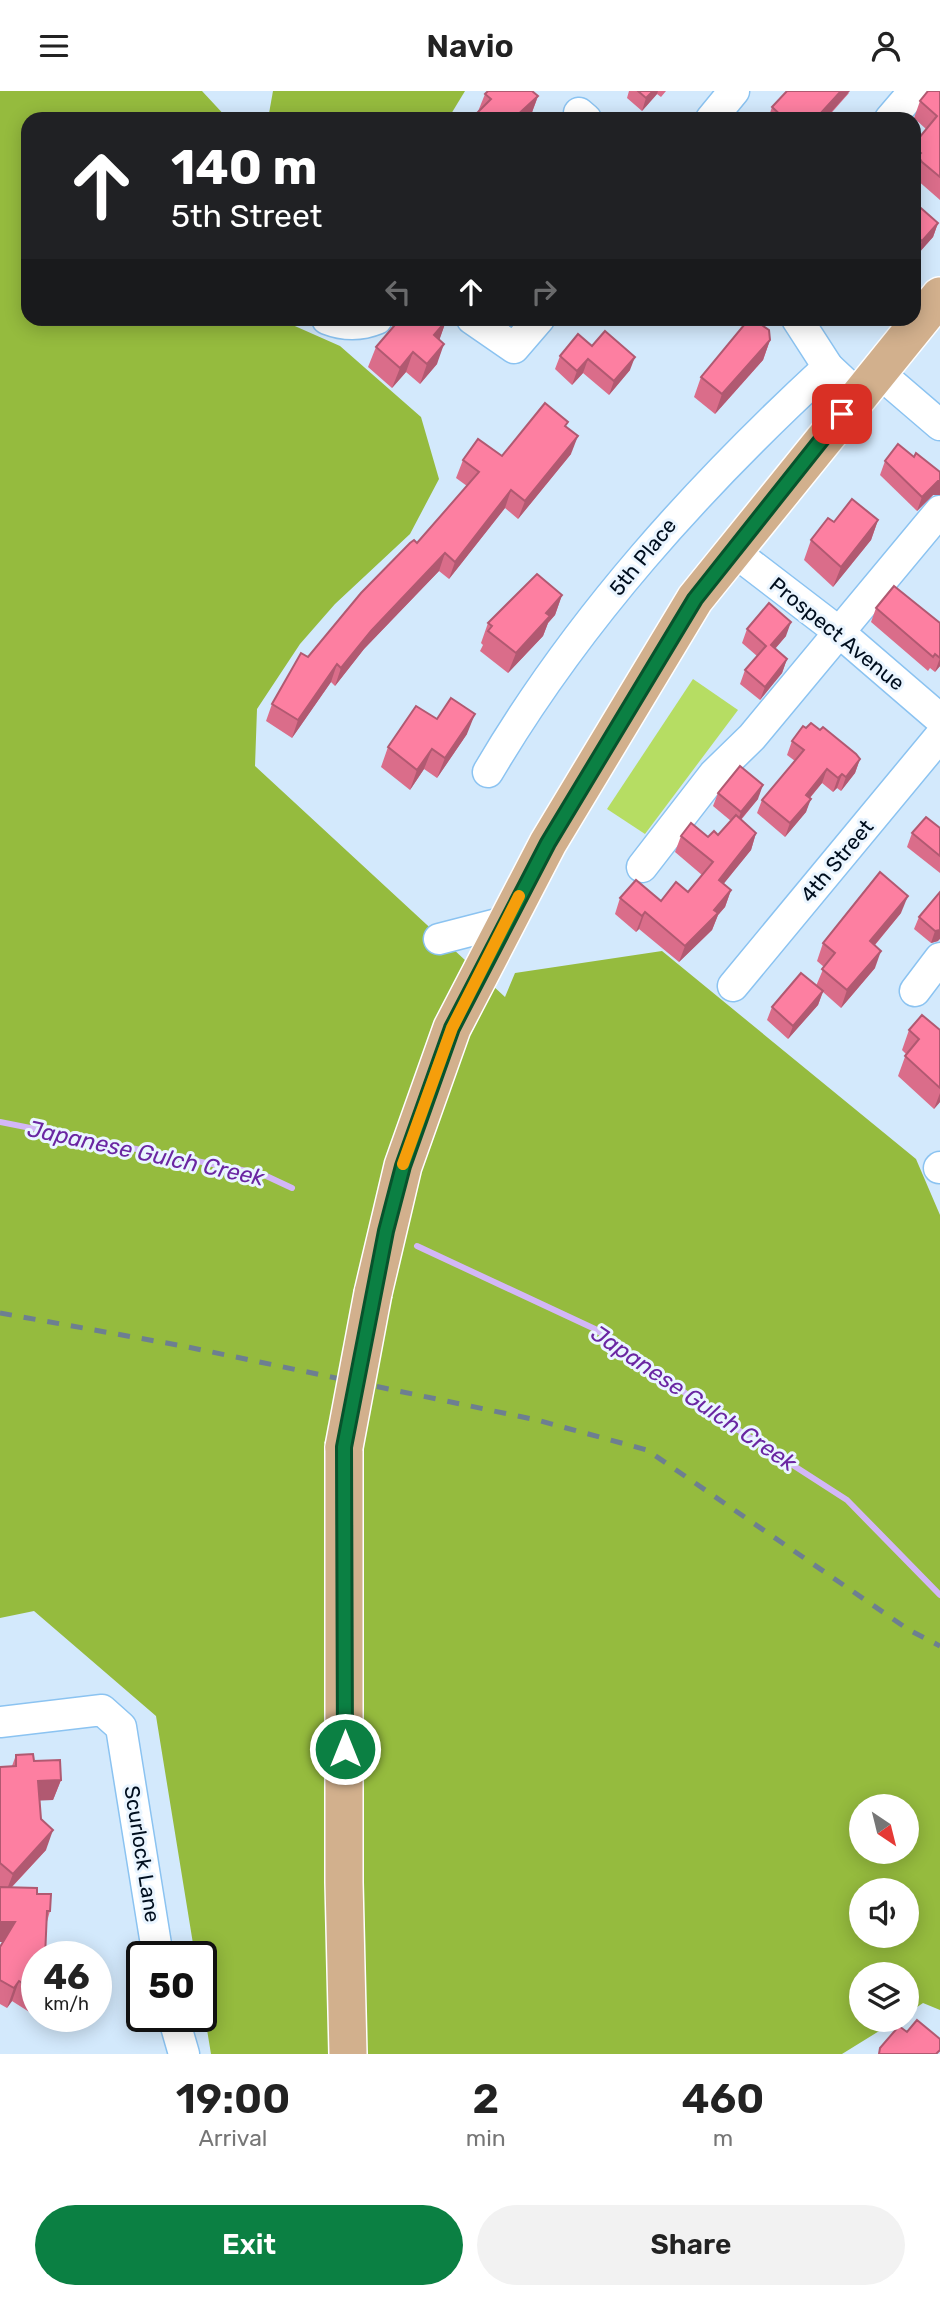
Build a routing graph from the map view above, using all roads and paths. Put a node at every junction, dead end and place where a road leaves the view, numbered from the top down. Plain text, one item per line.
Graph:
1 (734, 91) edge
2 (914, 91) edge
3 (717, 112) edge
4 (896, 112) edge
5 (940, 296) edge
6 (921, 319) edge
7 (482, 326) edge
8 (533, 326) edge
9 (802, 326) edge
10 (915, 326) edge
11 (828, 367) junction
12 (868, 383) junction
13 (940, 425) edge
14 (940, 511) edge
15 (732, 550) junction
16 (839, 632) junction
17 (940, 719) edge
18 (940, 736) edge
19 (488, 772) dead end
20 (642, 867) dead end
21 (505, 922) junction
22 (439, 939) dead end
23 (940, 958) edge
24 (733, 986) dead end
25 (915, 991) dead end
26 (0, 1722) edge
27 (156, 1941) edge
28 (178, 2032) edge
29 (184, 2054) edge
30 (348, 2054) edge

1 - 3 street
2 - 4 street
5 - 6 main road
7 - 8 street
9 - 11 street
10 - 12 main road
11 - 12 street
11 - 19 street, 5th Place
12 - 13 street
12 - 15 main road
14 - 16 street
15 - 16 street, Prospect Avenue
15 - 21 main road
16 - 17 street, Prospect Avenue
16 - 20 street
18 - 24 street, 4th Street
21 - 22 street
21 - 30 main road, bridge
23 - 25 street
26 - 27 street, Scurlock Lane
28 - 29 street

